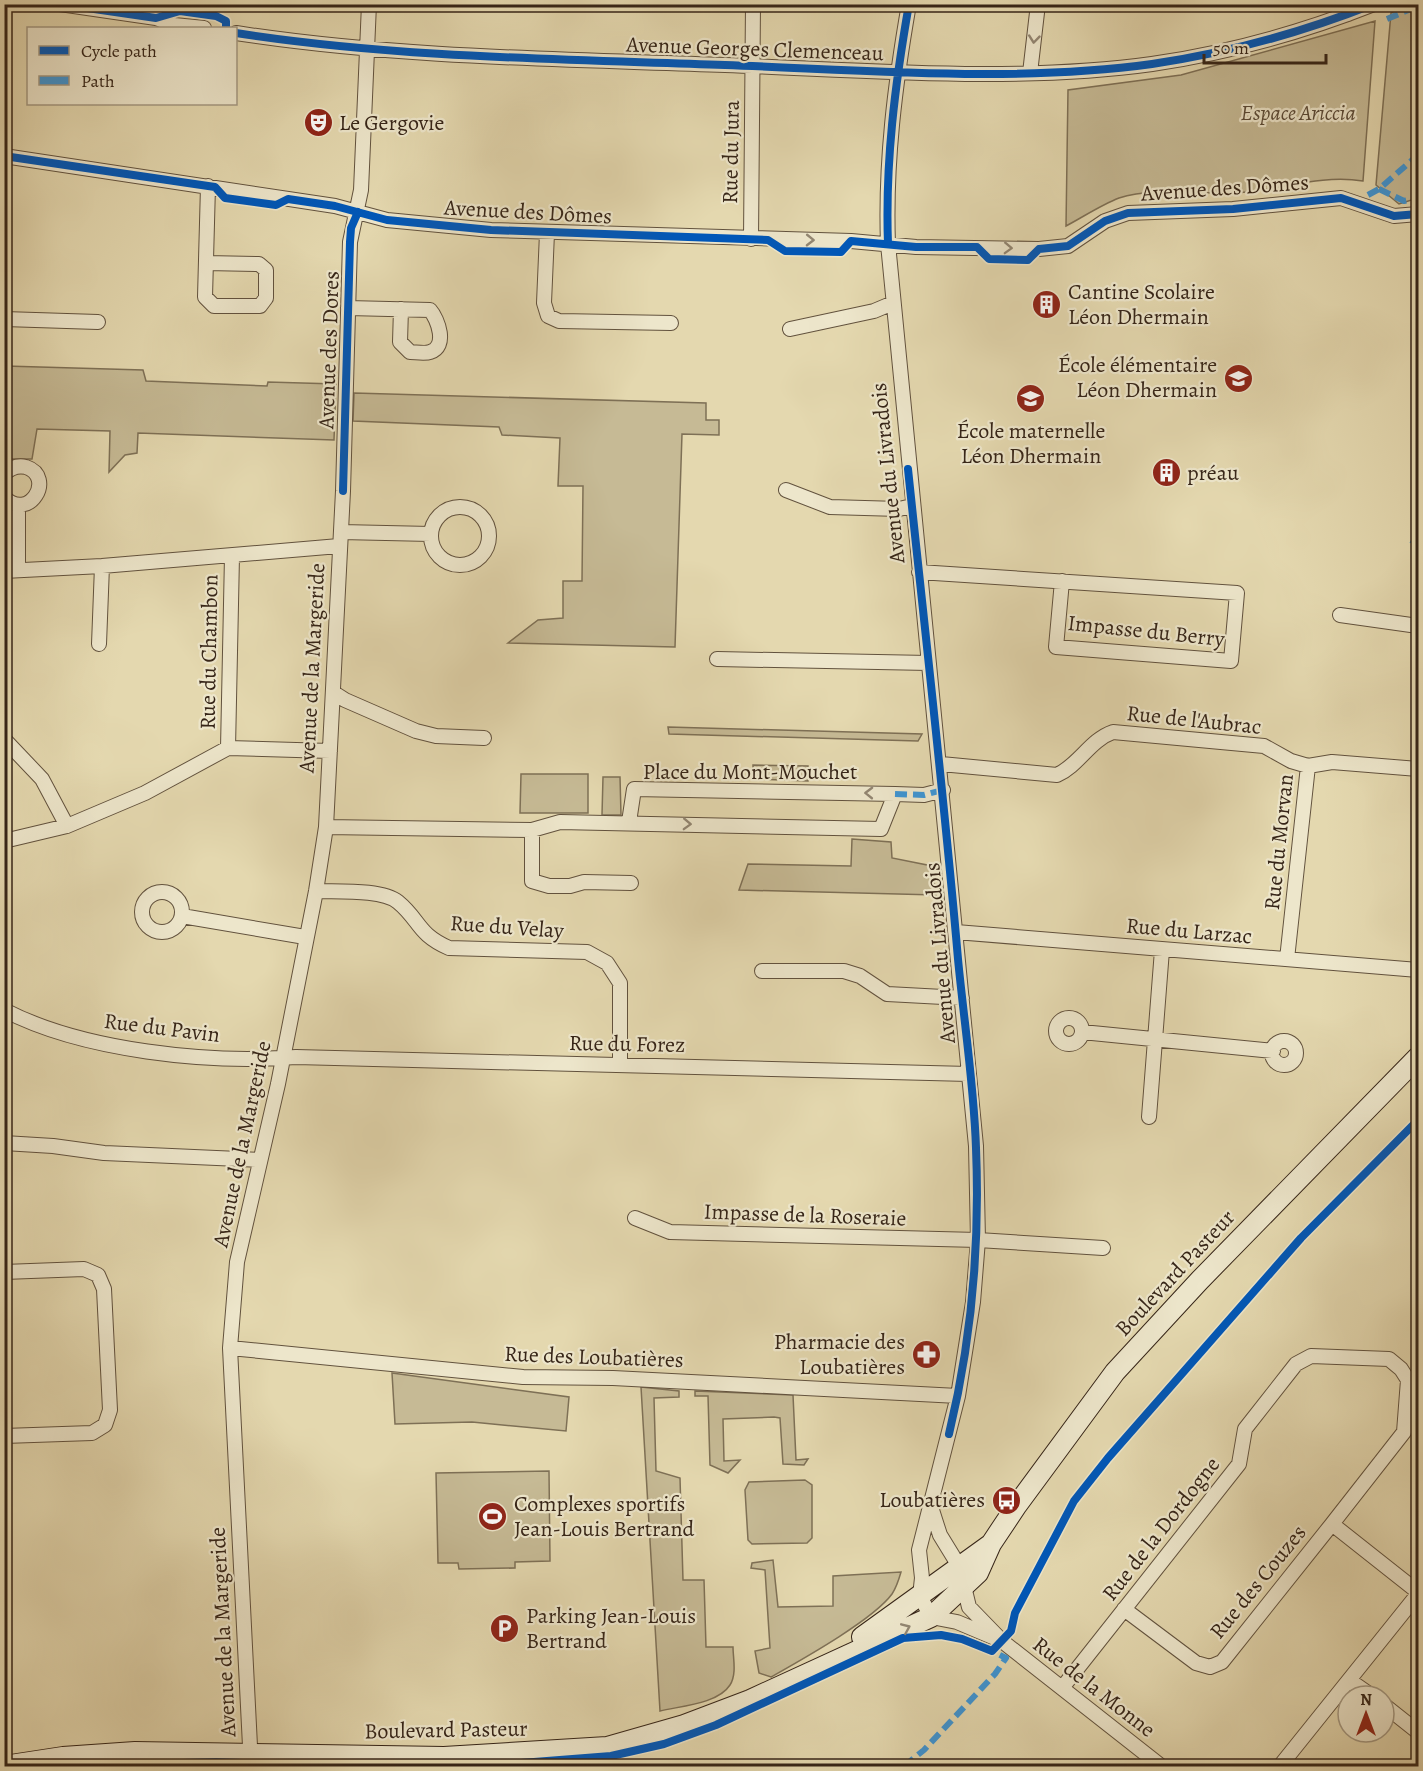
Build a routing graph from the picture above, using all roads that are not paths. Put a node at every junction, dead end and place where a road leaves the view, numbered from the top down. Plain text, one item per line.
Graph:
1 (60, 4) edge
2 (369, 4) edge
3 (753, 4) edge
4 (909, 4) edge
5 (1038, 4) edge
6 (1334, 4) edge
7 (1374, 4) edge
8 (1348, 14) junction
9 (194, 27) edge
10 (237, 33) edge
11 (367, 48) junction
12 (753, 66) junction
13 (898, 71) junction
14 (1030, 73) junction
15 (4, 156) edge
16 (208, 186) junction
17 (358, 212) junction
18 (1419, 214) edge
19 (547, 233) junction
20 (751, 239) junction
21 (888, 244) junction
22 (206, 263) junction
23 (893, 303) junction
24 (348, 308) junction
25 (400, 309) dead end
26 (4, 319) edge
27 (98, 322) dead end
28 (671, 323) dead end
29 (790, 329) dead end
30 (4, 474) edge
31 (786, 490) dead end
32 (4, 497) edge
33 (18, 505) junction
34 (912, 506) junction
35 (341, 532) junction
36 (431, 534) junction
37 (339, 546) junction
38 (232, 556) junction
39 (102, 566) junction
40 (11, 570) edge
41 (919, 572) junction
42 (1062, 581) junction
43 (1340, 615) dead end
44 (1419, 626) edge
45 (99, 644) dead end
46 (717, 659) dead end
47 (929, 663) junction
48 (334, 693) junction
49 (484, 738) dead end
50 (4, 739) edge
51 (228, 748) junction
52 (330, 751) junction
53 (940, 764) junction
54 (1308, 766) junction
55 (1419, 769) edge
56 (943, 790) junction
57 (895, 794) junction
58 (629, 822) junction
59 (67, 826) junction
60 (326, 827) junction
61 (532, 830) junction
62 (4, 841) edge
63 (631, 883) dead end
64 (316, 891) junction
65 (182, 916) dead end
66 (956, 932) junction
67 (305, 938) junction
68 (1162, 950) junction
69 (1287, 959) junction
70 (1419, 970) edge
71 (762, 971) dead end
72 (962, 998) junction
73 (4, 1010) edge
74 (1082, 1032) dead end
75 (1157, 1039) junction
76 (1272, 1051) dead end
77 (1419, 1057) edge
78 (283, 1058) junction
79 (620, 1065) junction
80 (969, 1074) junction
81 (1149, 1117) dead end
82 (4, 1143) edge
83 (259, 1160) junction
84 (635, 1218) dead end
85 (978, 1240) junction
86 (1103, 1248) dead end
87 (4, 1272) edge
88 (230, 1347) junction
89 (958, 1396) junction
90 (4, 1436) edge
91 (931, 1507) junction
92 (1332, 1524) junction
93 (940, 1535) junction
94 (991, 1544) junction
95 (919, 1550) junction
96 (959, 1566) junction
97 (963, 1590) junction
98 (1419, 1593) edge
99 (920, 1596) junction
100 (1124, 1609) junction
101 (931, 1617) junction
102 (1002, 1641) junction
103 (814, 1669) junction
104 (1349, 1680) junction
105 (1355, 1684) edge
106 (1062, 1688) junction
107 (1396, 1714) edge
108 (1419, 1732) edge
109 (250, 1760) edge
110 (280, 1760) edge
111 (4, 1766) edge
112 (1161, 1767) edge
113 (1280, 1767) edge

1 - 9 street
2 - 11 street, Avenue des Dores
3 - 12 street, Rue du Jura
4 - 13 street, Avenue du Livradois
5 -> 14 street
6 - 8 street
7 - 8 street, Avenue Georges Clemenceau
8 - 14 street, Avenue Georges Clemenceau
10 - 11 street, Avenue Georges Clemenceau
11 - 12 street, Avenue Georges Clemenceau
11 - 17 street, Avenue des Dores
12 - 13 street, Avenue Georges Clemenceau
12 - 20 street, Rue du Jura
13 - 14 street, Avenue Georges Clemenceau
13 - 21 street, Avenue du Livradois
15 - 16 street, Avenue des Dômes
16 - 17 street, Avenue des Dômes
16 - 22 street
17 - 19 street, Avenue des Dômes
17 - 24 street, Avenue des Dores
21 -> 18 street, Avenue des Dômes
19 - 20 street, Avenue des Dômes
19 - 28 street
20 -> 21 street, Avenue des Dômes
21 - 23 street, Avenue du Livradois
22 - 22 street
23 - 29 street
23 - 34 street, Avenue du Livradois
24 - 25 street
24 - 35 street, Avenue des Dores
26 - 27 street
30 - 33 street
31 - 34 street
32 - 33 street
33 - 40 street
34 - 41 street, Avenue du Livradois
35 - 36 street
35 - 37 street, Avenue des Dores
36 - 36 street
37 - 38 street
37 - 48 street, Avenue de la Margeride
38 - 39 street
38 - 51 street, Rue du Chambon
39 - 40 street
39 - 45 street
41 - 42 street, Impasse du Berry
41 - 47 street, Avenue du Livradois
42 - 42 street, Impasse du Berry
43 - 44 street
46 - 47 street
47 - 53 street, Avenue du Livradois
48 - 49 street
48 - 52 street, Avenue de la Margeride
50 - 59 street
51 - 52 street, Rue du Chambon
51 - 59 street, Rue du Chambon
52 - 60 street, Avenue de la Margeride
53 - 54 street, Rue de l'Aubrac
53 - 56 street, Avenue du Livradois
54 - 55 street, Rue de l'Aubrac
54 - 69 street, Rue du Morvan
56 - 57 street, Place du Mont-Mouchet
56 - 66 street, Avenue du Livradois
58 -> 57 street
57 -> 58 street, Place du Mont-Mouchet
58 - 61 street
59 - 62 street, Rue du Chambon
60 - 61 street
60 - 64 street, Avenue de la Margeride
61 - 63 street
64 - 67 street, Avenue de la Margeride
64 - 79 street, Rue du Velay
65 - 67 street
66 - 68 street, Rue du Larzac
66 - 72 street, Avenue du Livradois
67 - 78 street, Avenue de la Margeride
68 - 69 street, Rue du Larzac
68 - 75 street
69 - 70 street, Rue du Larzac
71 - 72 street
72 - 80 street, Avenue du Livradois
73 - 78 street, Rue du Pavin
74 - 75 street
75 - 76 street
75 - 81 street
77 - 94 main road, Boulevard Pasteur
78 - 79 street, Rue du Forez
78 - 83 street, Avenue de la Margeride
79 - 80 street, Rue du Forez
80 - 85 street, Avenue du Livradois
82 - 83 street
83 - 88 street, Avenue de la Margeride
84 - 85 street, Impasse de la Roseraie
85 - 86 street, Impasse de la Roseraie
85 - 89 street, Avenue du Livradois
87 - 90 street
88 - 89 street, Rue des Loubatières
88 - 109 street, Avenue de la Margeride
89 - 91 street, Avenue du Livradois
91 - 93 street
91 - 95 street, Avenue du Livradois
92 - 98 street, Rue des Couzes
92 - 100 street, Rue des Couzes
92 - 100 street, Rue de la Dordogne
93 - 95 street
93 - 96 street
94 - 96 main road, Boulevard Pasteur
94 - 97 main road, Boulevard Pasteur
95 - 99 street, Avenue du Livradois
96 - 97 street, Rue de la Monne
96 - 99 main road, Boulevard Pasteur
97 - 101 main road, Boulevard Pasteur
97 - 102 street, Rue de la Monne
98 - 104 street
99 - 101 street
99 - 103 main road, Boulevard Pasteur
100 - 106 street, Rue de la Dordogne
101 - 102 street, Rue de la Monne
103 -> 101 main road, Boulevard Pasteur
102 - 106 street, Rue de la Monne
103 - 110 main road, Boulevard Pasteur
104 - 105 street
104 - 113 street
106 - 112 street, Rue de la Monne
107 - 108 street
109 - 110 main road, Boulevard Pasteur
109 - 111 main road, Boulevard Pasteur

